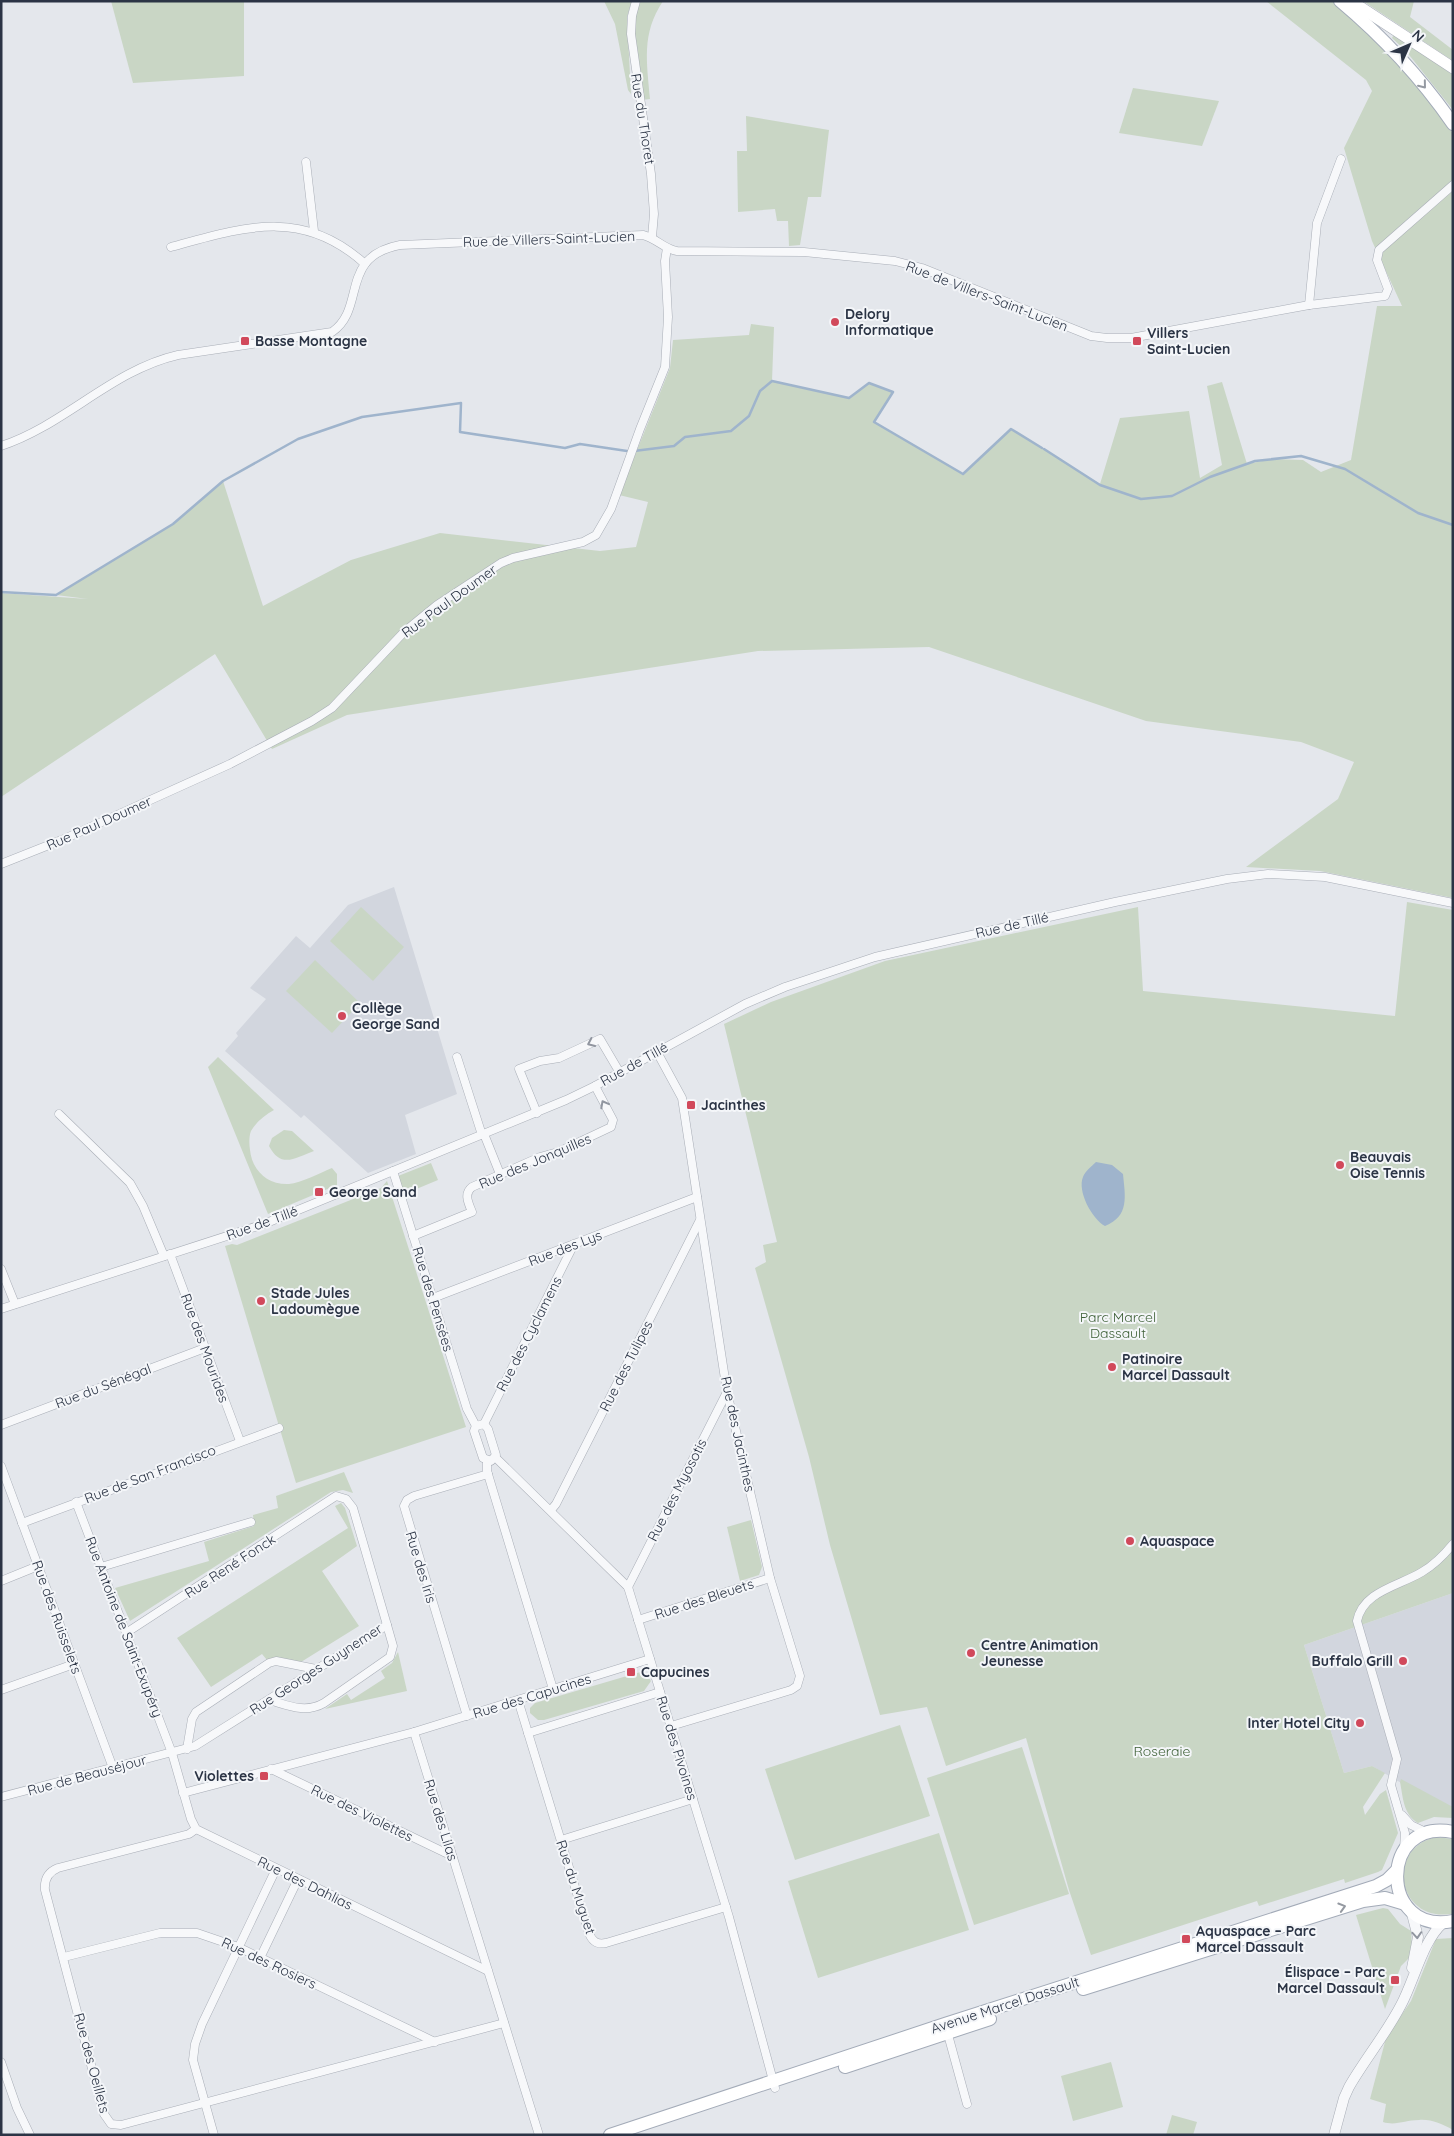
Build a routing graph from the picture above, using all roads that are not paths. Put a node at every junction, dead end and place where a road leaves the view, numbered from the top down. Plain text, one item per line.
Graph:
1 (636, 1) edge
2 (1340, 1) edge
3 (1351, 1) edge
4 (1453, 68) edge
5 (1453, 124) edge
6 (1341, 158) dead end
7 (306, 162) dead end
8 (1453, 185) edge
9 (314, 231) junction
10 (652, 238) junction
11 (171, 247) dead end
12 (667, 248) junction
13 (365, 264) junction
14 (1309, 305) junction
15 (1, 446) edge
16 (1, 864) edge
17 (1453, 903) edge
18 (657, 1052) junction
19 (457, 1056) dead end
20 (620, 1073) junction
21 (595, 1086) junction
22 (537, 1113) junction
23 (59, 1114) dead end
24 (483, 1134) junction
25 (393, 1171) junction
26 (500, 1174) junction
27 (697, 1197) junction
28 (700, 1220) junction
29 (413, 1236) junction
30 (574, 1244) junction
31 (167, 1256) junction
32 (1, 1268) edge
33 (433, 1298) junction
34 (15, 1304) junction
35 (1, 1309) edge
36 (205, 1348) junction
37 (727, 1392) junction
38 (1, 1425) edge
39 (480, 1425) junction
40 (279, 1428) dead end
41 (240, 1441) junction
42 (491, 1459) junction
43 (1, 1466) edge
44 (488, 1474) junction
45 (333, 1497) joint
46 (76, 1502) junction
47 (551, 1510) junction
48 (22, 1522) junction
49 (251, 1522) dead end
50 (1453, 1544) edge
51 (38, 1566) junction
52 (101, 1567) junction
53 (770, 1578) junction
54 (1, 1581) edge
55 (628, 1587) junction
56 (638, 1620) junction
57 (387, 1625) junction
58 (126, 1633) junction
59 (650, 1659) junction
60 (74, 1664) junction
61 (316, 1669) junction
62 (553, 1689) junction
63 (1, 1690) edge
64 (660, 1692) junction
65 (269, 1700) junction
66 (518, 1700) junction
67 (467, 1716) junction
68 (671, 1726) junction
69 (414, 1732) junction
70 (528, 1733) junction
71 (188, 1749) junction
72 (172, 1752) junction
73 (113, 1768) junction
74 (271, 1770) junction
75 (184, 1793) junction
76 (1, 1797) edge
77 (693, 1799) junction
78 (1398, 1809) junction
79 (196, 1828) junction
80 (1453, 1832) edge
81 (1428, 1833) junction
82 (561, 1840) junction
83 (1404, 1850) junction
84 (452, 1856) junction
85 (276, 1869) junction
86 (1396, 1870) junction
87 (298, 1879) junction
88 (726, 1907) junction
89 (1408, 1907) junction
90 (1448, 1922) edge
91 (238, 1947) junction
92 (64, 1957) junction
93 (260, 1958) junction
94 (488, 1971) junction
95 (1404, 2000) junction
96 (504, 2023) junction
97 (947, 2028) junction
98 (435, 2042) junction
99 (1, 2062) edge
100 (774, 2085) junction
101 (205, 2103) junction
102 (967, 2104) dead end
103 (30, 2135) edge
104 (214, 2135) edge
105 (539, 2135) edge
106 (610, 2135) edge
107 (632, 2135) edge
108 (1334, 2135) edge

1 - 10 street, Rue du Thoret
2 -> 5 main road
3 - 4 main road
6 - 14 street
7 - 9 street
8 - 14 street, Rue de Villers-Saint-Lucien
9 - 11 street
9 - 13 street
10 - 12 street, Rue de Villers-Saint-Lucien
10 - 13 street, Rue de Villers-Saint-Lucien
12 - 14 street, Rue de Villers-Saint-Lucien
12 - 16 street, Rue Paul Doumer
13 - 15 street, Rue de Villers-Saint-Lucien
17 - 18 street, Rue de Tillé
18 - 20 street, Rue de Tillé
18 - 27 street, Rue des Jacinthes
19 - 24 street
20 - 21 street, Rue de Tillé
20 -> 22 street
21 - 22 street, Rue de Tillé
26 -> 21 street, Rue des Jonquilles
22 - 24 street, Rue de Tillé
23 - 31 street, Rue des Mourides
24 - 25 street, Rue de Tillé
24 - 26 street
25 - 29 street, Rue des Pensées
25 - 31 street, Rue de Tillé
26 - 29 street, Rue des Jonquilles
27 - 28 street, Rue des Jacinthes
27 - 30 street, Rue des Lys
28 - 37 street, Rue des Jacinthes
28 - 47 street, Rue des Tulipes
29 - 33 street, Rue des Pensées
30 - 33 street, Rue des Lys
30 - 39 street, Rue des Cyclamens
31 - 34 street, Rue de Tillé
31 - 36 street, Rue des Mourides
32 - 34 street
33 - 39 street, Rue des Pensées
34 - 35 street, Rue de Tillé
36 - 38 street, Rue du Sénégal
36 - 41 street, Rue des Mourides
37 - 53 street, Rue des Jacinthes
37 - 55 street, Rue des Myosotis
39 - 42 street, Rue des Pensées
39 - 42 street, Rue des Pensées
40 - 41 street, Rue de San Francisco
41 - 46 street, Rue de San Francisco
42 - 44 street, Rue des Pensées
42 - 47 street, Rue des Pivoines
43 - 48 street, Rue des Ruisselets
44 - 62 street, Rue des Pensées
44 - 67 street, Rue des Iris
45 - 57 street, Rue Georges Guynemer
45 - 58 street, Rue René Fonck
46 - 48 street, Rue de San Francisco
46 - 52 street, Rue Antoine de Saint-Exupéry
47 - 55 street, Rue des Pivoines
48 - 51 street, Rue des Ruisselets
49 - 52 street
50 - 78 street
51 - 54 street
51 - 60 street, Rue des Ruisselets
52 - 58 street, Rue Antoine de Saint-Exupéry
53 - 56 street, Rue des Bleuets
53 - 68 street, Rue des Jacinthes
55 - 56 street, Rue des Pivoines
56 - 59 street, Rue des Pivoines
57 - 61 street, Rue Georges Guynemer
57 - 65 street
58 - 72 street, Rue Antoine de Saint-Exupéry
59 - 62 street, Rue des Capucines
59 - 64 street, Rue des Pivoines
60 - 63 street
60 - 73 street, Rue des Ruisselets
61 - 65 street, Rue Georges Guynemer
61 - 71 street
62 - 66 street, Rue des Capucines
64 - 68 street, Rue des Pivoines
64 - 70 street
65 - 71 street, Rue Georges Guynemer
66 - 67 street, Rue des Capucines
66 - 70 street, Rue du Muguet
67 - 69 street, Rue des Capucines
68 - 77 street, Rue des Pivoines
69 - 74 street
69 - 84 street, Rue des Lilas
70 - 82 street, Rue du Muguet
71 - 72 street, Rue Georges Guynemer
72 - 73 street, Rue de Beauséjour
72 - 75 street
73 - 76 street, Rue de Beauséjour
74 - 75 street
74 - 84 street, Rue des Violettes
75 - 79 street
77 - 82 street
77 - 88 street, Rue des Pivoines
78 - 81 street
78 - 83 street
79 - 85 street, Rue des Dahlias
79 - 92 street, Rue des Oeillets
80 - 81 main road
81 - 83 main road
82 - 88 street, Rue du Muguet
83 - 86 main road
84 - 94 street, Rue des Lilas
85 - 87 street, Rue des Dahlias
85 - 91 street
86 - 89 main road
86 - 97 main road, Avenue Marcel Dassault
87 - 93 street
87 - 94 street, Rue des Dahlias
88 - 100 street, Rue des Pivoines
89 - 90 main road, Avenue Marcel Dassault
89 -> 95 street
97 -> 89 main road, Avenue Marcel Dassault
90 - 95 street
91 - 92 street, Rue des Rosiers
91 - 93 street, Rue des Rosiers
91 - 101 street
92 - 101 street, Rue des Oeillets
93 - 98 street, Rue des Rosiers
94 - 96 street, Rue des Lilas
95 - 108 street
96 - 98 street, Rue des Oeillets
96 - 105 street, Rue des Lilas
97 - 100 main road, Avenue Marcel Dassault
97 - 102 street
98 - 101 street, Rue des Oeillets
99 - 103 street
100 - 106 main road, Avenue Marcel Dassault
100 - 107 main road, Avenue Marcel Dassault
101 - 104 street

